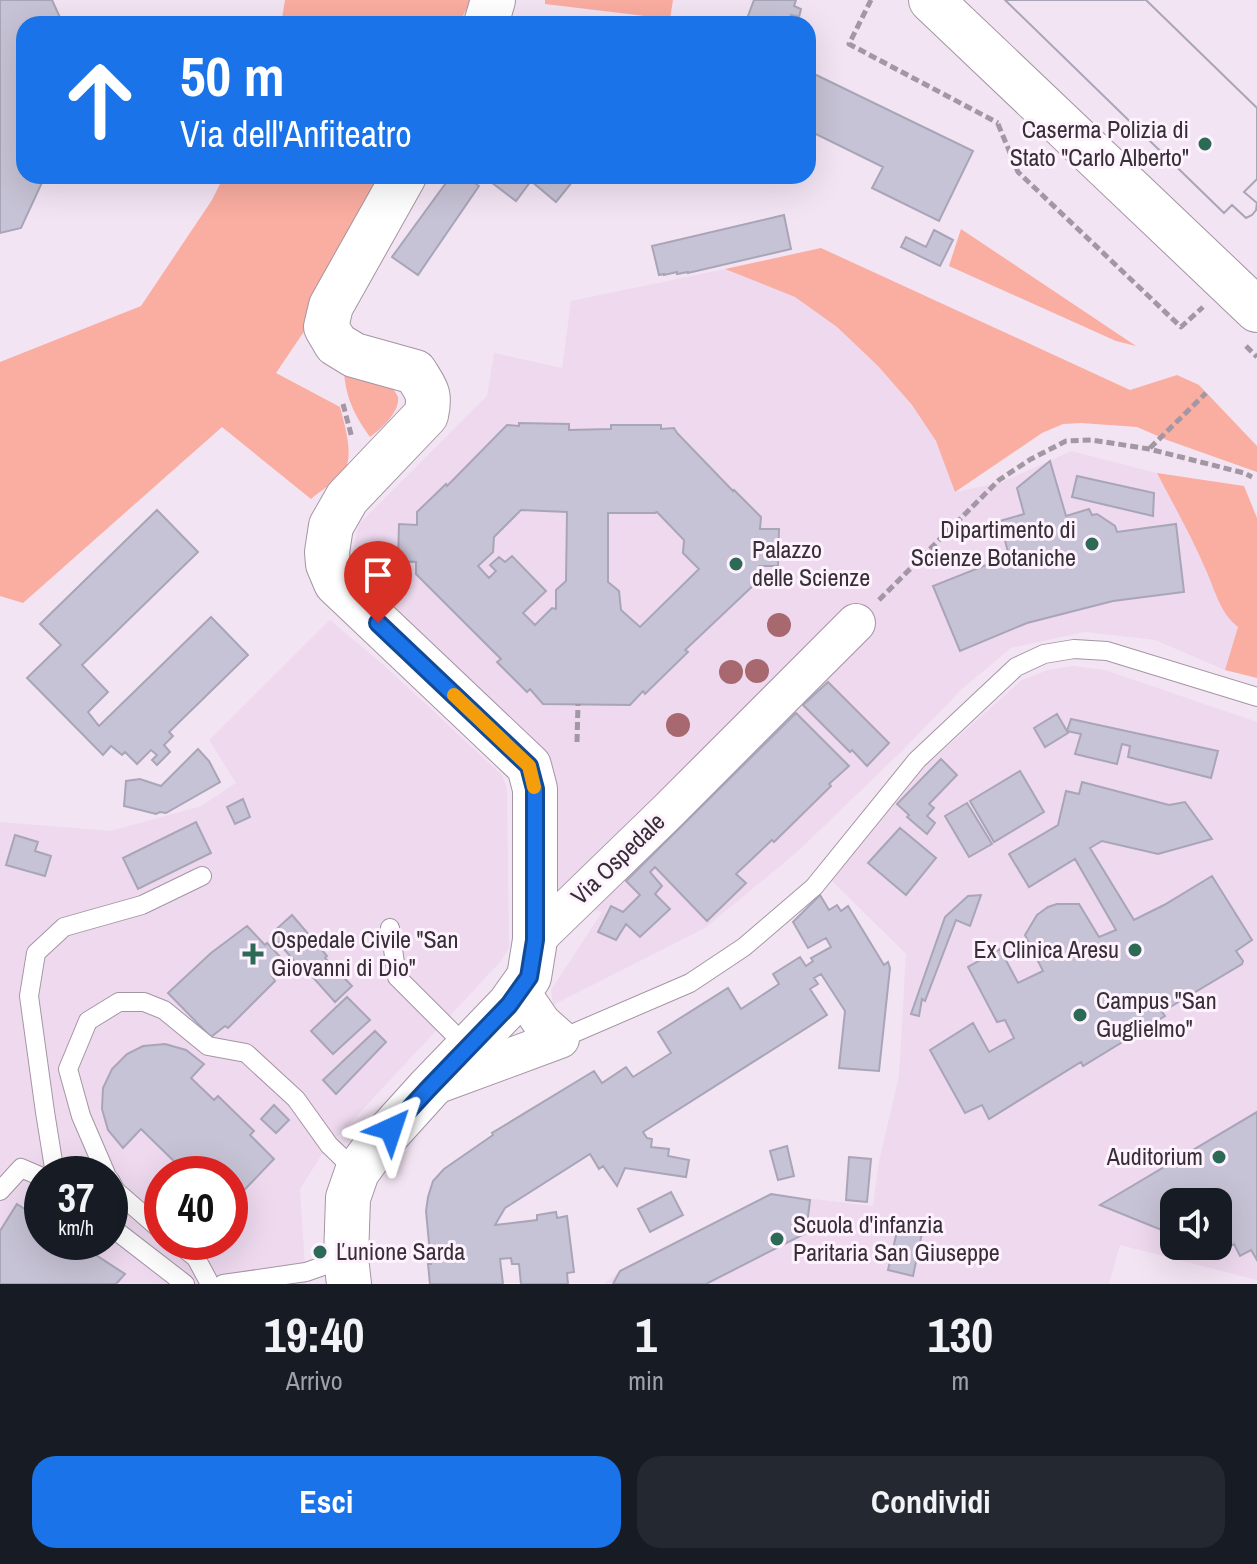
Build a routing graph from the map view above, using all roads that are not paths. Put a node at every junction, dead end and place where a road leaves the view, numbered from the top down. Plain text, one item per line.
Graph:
1 (931, 0) edge
2 (400, 184) edge
3 (1250, 326) edge
4 (856, 623) road end
5 (1257, 697) edge
6 (202, 876) dead end
7 (390, 928) dead end
8 (535, 940) junction
9 (520, 991) junction
10 (560, 1039) junction
11 (468, 1048) junction
12 (429, 1088) junction
13 (52, 1156) edge
14 (98, 1156) edge
15 (24, 1169) edge
16 (357, 1172) junction
17 (0, 1191) edge
18 (128, 1201) edge
19 (144, 1215) edge
20 (128, 1240) edge
21 (197, 1260) edge
22 (348, 1271) edge
23 (185, 1284) edge
24 (210, 1284) edge
25 (223, 1284) edge

1 - 3 street
2 - 8 street
4 - 8 street, Via Ospedale
5 - 10 lane
6 - 13 lane
7 - 11 lane
8 - 9 street
9 - 10 street
9 - 11 street
10 - 12 street
11 - 12 street
12 - 16 street
14 - 16 lane
15 - 17 lane
16 - 22 street
18 - 19 lane
20 - 23 lane
21 - 24 lane
22 - 25 lane

